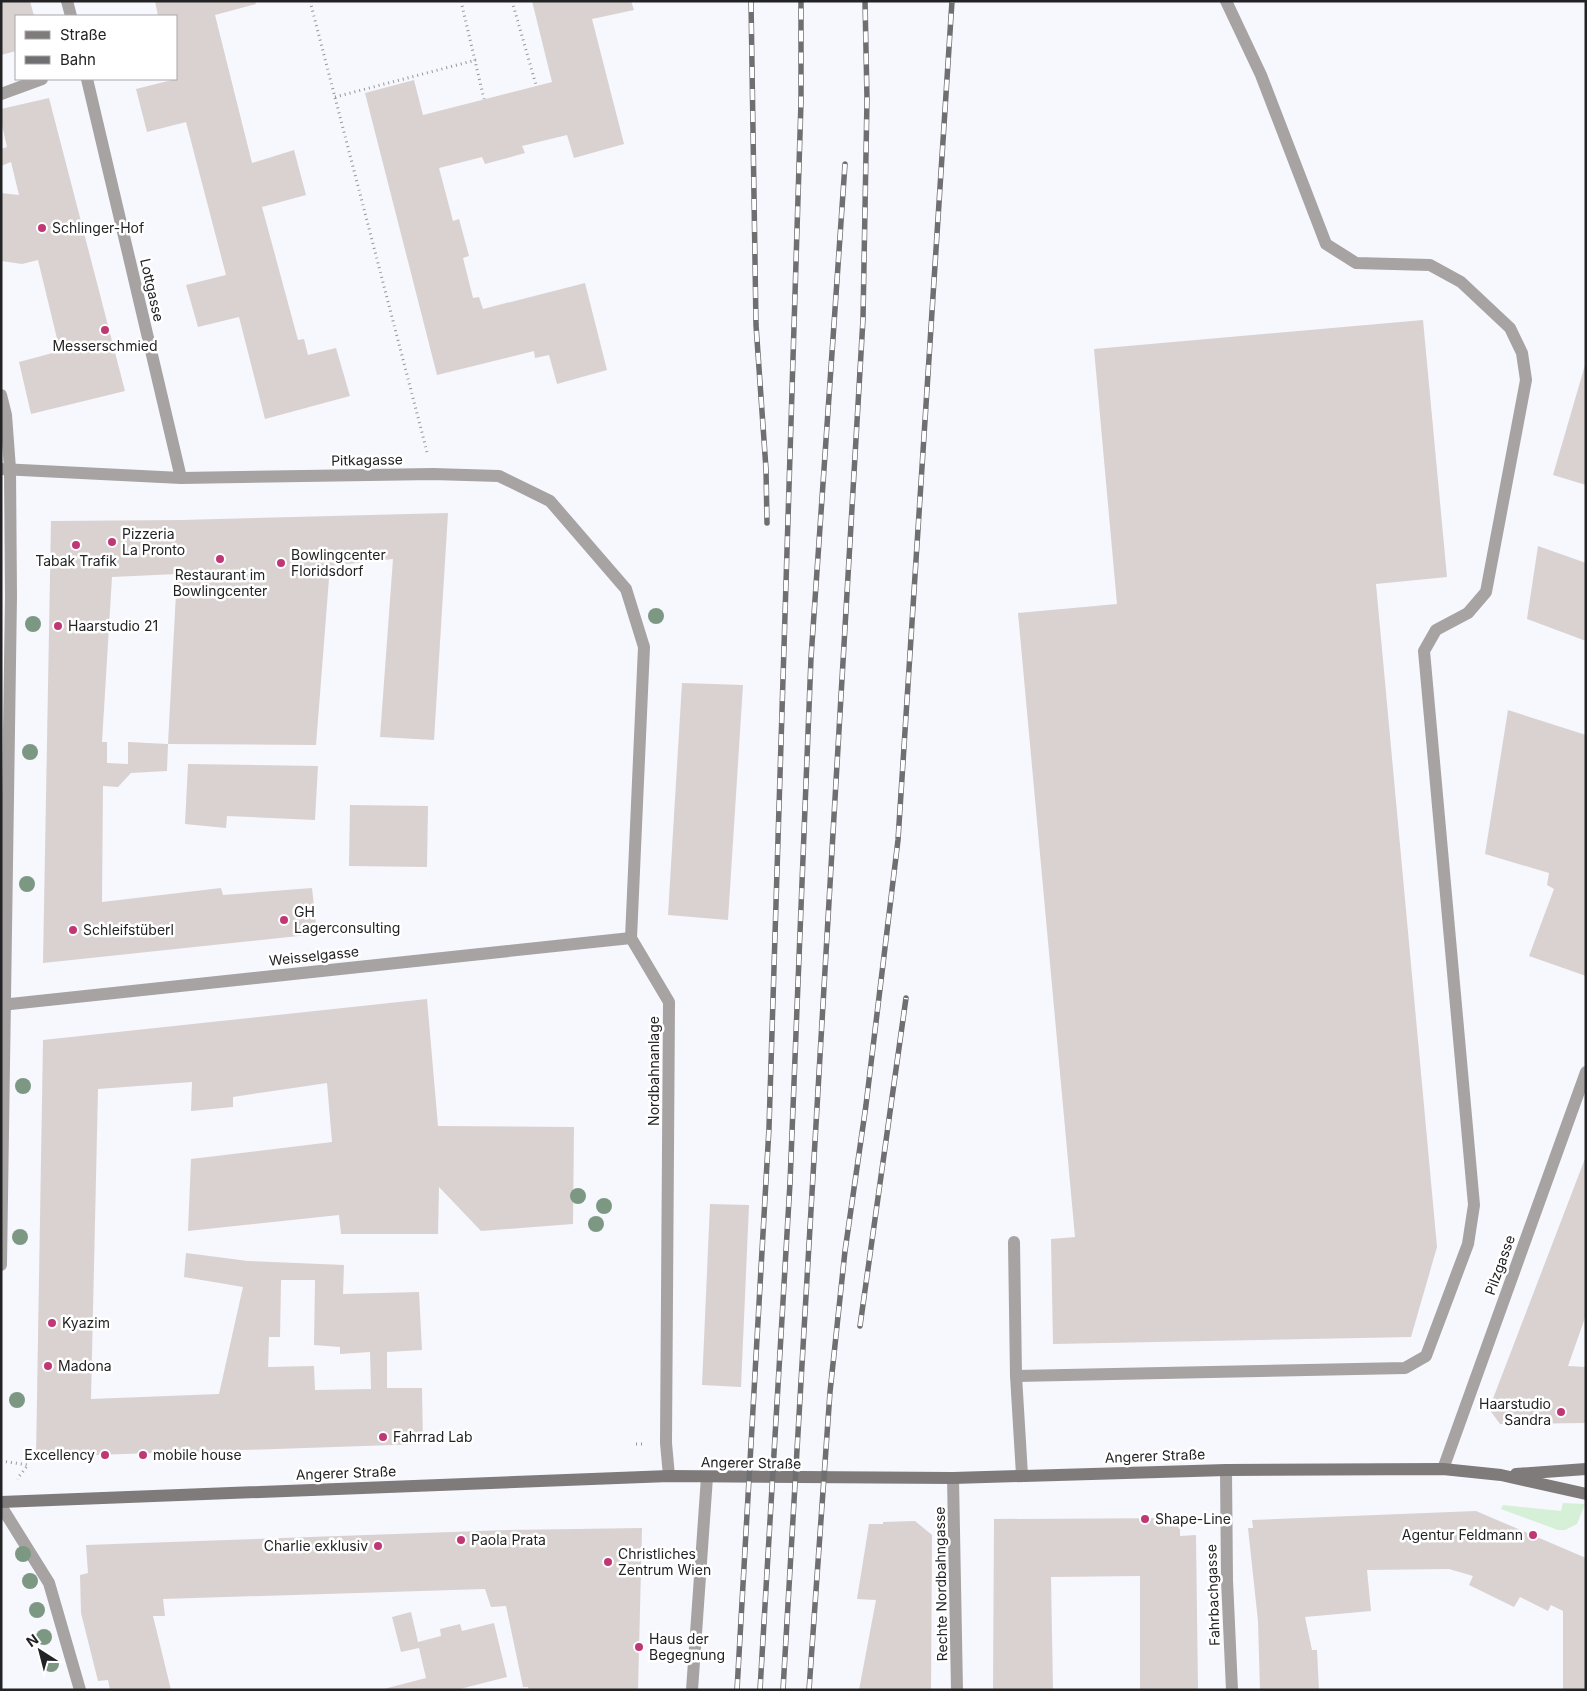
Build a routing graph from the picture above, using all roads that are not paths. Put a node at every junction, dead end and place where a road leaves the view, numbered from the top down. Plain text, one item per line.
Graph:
1 (67, 1) edge
2 (1226, 1) edge
3 (71, 15) edge
4 (39, 80) edge
5 (87, 80) edge
6 (1, 94) edge
7 (1, 395) edge
8 (6, 469) edge
9 (181, 478) junction
10 (631, 938) junction
11 (3, 1005) edge
12 (1586, 1072) edge
13 (1014, 1242) dead end
14 (1, 1265) edge
15 (1016, 1376) junction
16 (1443, 1469) junction
17 (1586, 1469) edge
18 (1226, 1470) junction
19 (1022, 1475) junction
20 (1501, 1475) junction
21 (668, 1476) junction
22 (707, 1477) junction
23 (953, 1478) junction
24 (1586, 1494) edge
25 (1, 1502) edge
26 (1, 1506) edge
27 (80, 1690) edge
28 (692, 1690) edge
29 (957, 1690) edge
30 (1232, 1690) edge

1 - 3 street
2 - 15 street
4 - 6 street
5 - 9 street, Lottgasse
7 - 8 street
8 - 9 street, Pitkagasse
8 - 11 street
9 - 10 street, Pitkagasse
10 - 11 street, Weisselgasse
10 - 21 street, Nordbahnanlage
11 - 14 street
12 - 16 street, Pilzgasse
13 - 15 street
15 - 19 street
16 - 18 main road, Angerer Straße
16 - 20 main road, Angerer Straße
17 - 20 main road, Angerer Straße
18 - 19 main road, Angerer Straße
18 - 30 street, Fahrbachgasse
19 - 23 main road, Angerer Straße
20 - 24 main road, Angerer Straße
21 - 22 main road, Angerer Straße
21 - 25 main road, Angerer Straße
22 - 23 main road, Angerer Straße
22 - 28 street
23 - 29 street, Rechte Nordbahngasse
26 - 27 street

